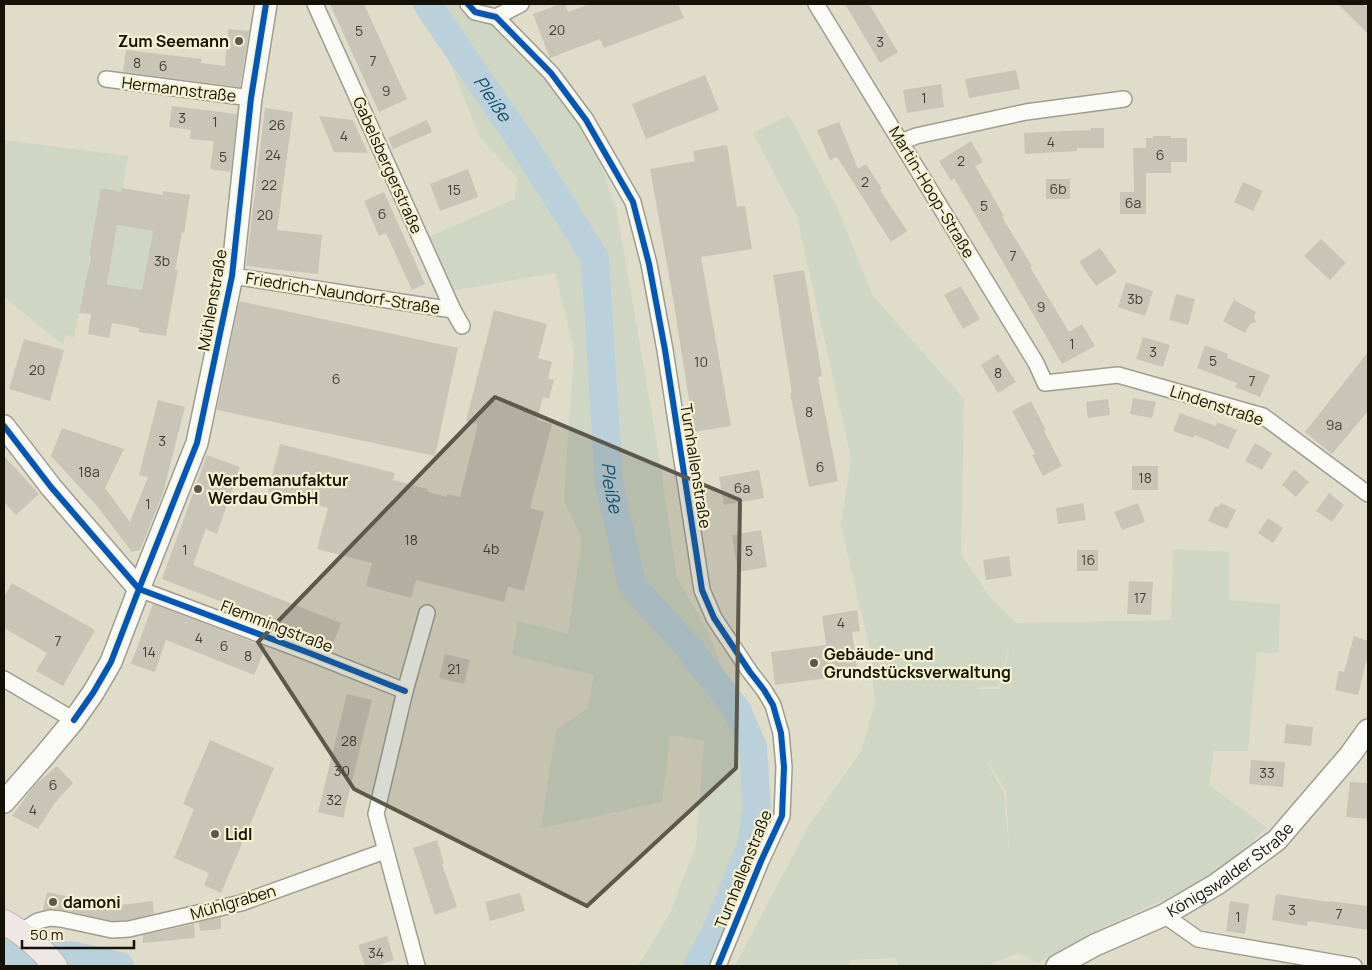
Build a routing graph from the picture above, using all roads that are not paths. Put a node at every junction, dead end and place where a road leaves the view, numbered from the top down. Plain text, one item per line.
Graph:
1 (266, 4) edge
2 (315, 4) edge
3 (468, 4) edge
4 (521, 4) edge
5 (816, 4) edge
6 (496, 17) junction
7 (106, 79) dead end
8 (251, 98) junction
9 (1124, 100) dead end
10 (901, 142) junction
11 (232, 276) junction
12 (453, 310) junction
13 (462, 326) dead end
14 (1045, 383) joint
15 (4, 426) edge
16 (1368, 494) edge
17 (139, 589) junction
18 (427, 613) dead end
19 (4, 679) edge
20 (406, 691) junction
21 (74, 720) junction
22 (1368, 730) edge
23 (4, 802) edge
24 (385, 851) junction
25 (1164, 915) junction
26 (17, 931) edge
27 (56, 966) edge
28 (417, 966) edge
29 (718, 966) edge
30 (1057, 966) edge
31 (1354, 966) edge

1 - 8 street, Mühlenstraße
2 - 12 street, Gabelsbergerstraße
3 - 6 street, Turnhallenstraße
4 - 6 street
5 - 10 street, Martin-Hoop-Straße
6 - 29 street, Turnhallenstraße
7 - 8 street, Hermannstraße
8 - 11 street, Mühlenstraße
9 - 10 street
10 - 14 street, Martin-Hoop-Straße
11 - 12 street, Friedrich-Naundorf-Straße
11 - 17 street, Mühlenstraße
12 - 13 street, Gabelsbergerstraße
14 - 16 street, Lindenstraße
15 - 17 street
17 - 20 street, Flemmingstraße
17 - 21 street, Mühlenstraße
18 - 20 street
19 - 21 street
20 - 24 street
21 - 23 street, Mühlenstraße
22 - 25 street, Königswalder Straße
24 - 26 street, Mühlgraben
24 - 28 street
25 - 30 street, Königswalder Straße
25 - 31 street
26 - 27 main road

